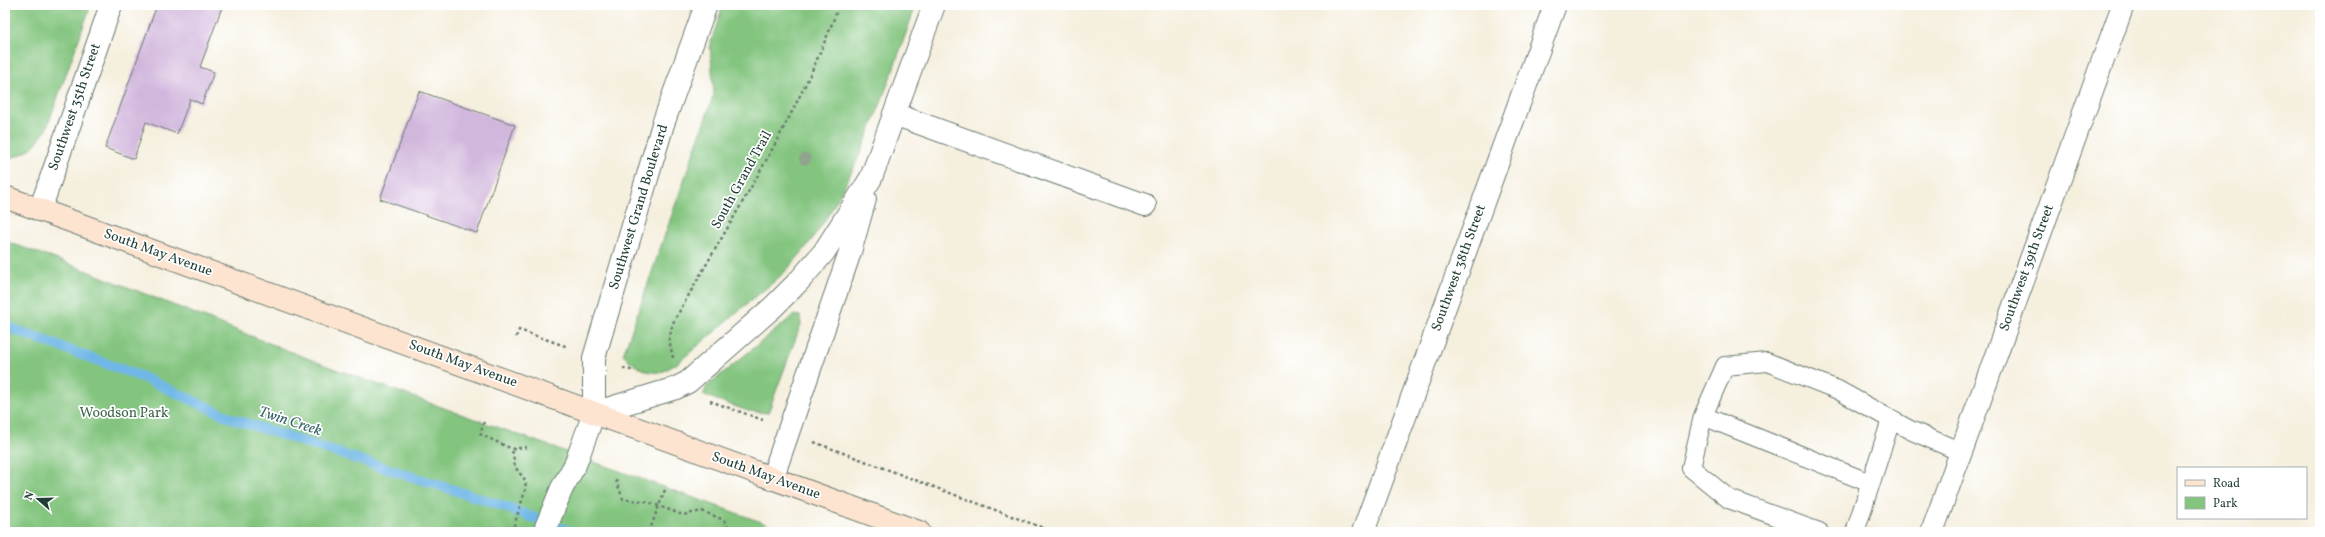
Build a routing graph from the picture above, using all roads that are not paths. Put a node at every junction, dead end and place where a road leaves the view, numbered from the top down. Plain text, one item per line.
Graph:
1 (111, 5) edge
2 (706, 5) edge
3 (934, 5) edge
4 (1555, 5) edge
5 (2123, 5) edge
6 (894, 114) junction
7 (871, 178) junction
8 (5, 197) edge
9 (1145, 205) dead end
10 (40, 210) junction
11 (594, 413) junction
12 (1703, 416) junction
13 (1891, 420) junction
14 (1960, 452) junction
15 (772, 479) junction
16 (1870, 483) junction
17 (544, 532) edge
18 (919, 532) edge
19 (1363, 532) edge
20 (1819, 532) edge
21 (1855, 532) edge
22 (1932, 532) edge

1 - 10 street, Southwest 35th Street
2 - 11 street, Southwest Grand Boulevard
3 - 6 street
4 - 19 street, Southwest 38th Street
5 - 14 street, Southwest 39th Street
6 - 7 street
6 - 9 street
7 - 11 street
7 - 15 street
8 - 10 main road, South May Avenue
10 - 11 main road, South May Avenue
11 - 15 main road, South May Avenue
11 - 17 street, Southwest Grand Boulevard
12 - 13 lane
12 - 16 lane
12 - 20 lane
13 - 14 lane
13 - 16 lane
14 - 22 street, Southwest 39th Street
15 - 18 main road, South May Avenue
16 - 21 lane

